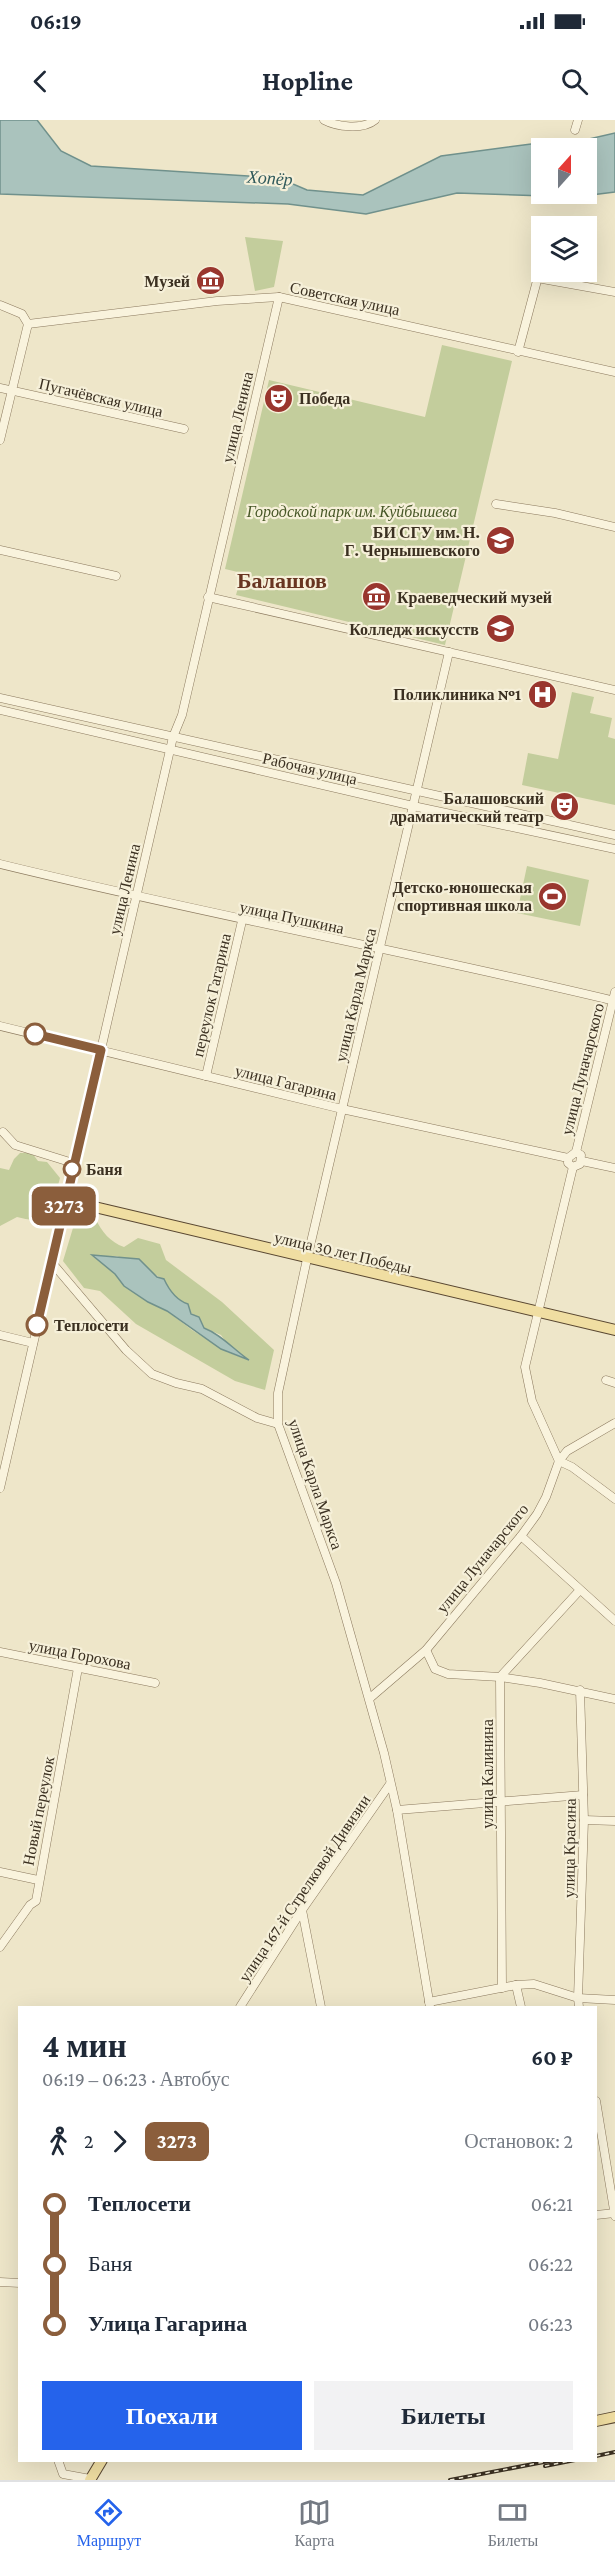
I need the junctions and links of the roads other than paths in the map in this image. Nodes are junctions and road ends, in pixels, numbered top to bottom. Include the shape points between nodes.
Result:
1 (324, 120) edge
2 (375, 120) edge
3 (578, 120) edge
4 (575, 130) dead end
5 (536, 282) edge
6 (559, 282) edge
7 (615, 292) edge
8 (279, 297) junction
9 (0, 305) edge
10 (28, 324) junction
11 (518, 352) junction
12 (615, 372) edge
13 (0, 388) edge
14 (11, 390) junction
15 (184, 429) dead end
16 (0, 440) edge
17 (496, 504) dead end
18 (615, 527) edge
19 (0, 550) edge
20 (116, 576) dead end
21 (208, 597) junction
22 (449, 652) junction
23 (615, 690) edge
24 (0, 698) edge
25 (0, 710) edge
26 (173, 737) junction
27 (170, 750) junction
28 (416, 792) junction
29 (413, 806) junction
30 (615, 835) edge
31 (615, 849) edge
32 (0, 864) edge
33 (136, 897) junction
34 (242, 921) junction
35 (379, 949) junction
36 (615, 992) edge
37 (614, 1001) edge
38 (0, 1026) edge
39 (101, 1050) junction
40 (206, 1076) junction
41 (342, 1109) junction
42 (3, 1132) dead end
43 (576, 1152) junction
44 (568, 1158) junction
45 (582, 1161) junction
46 (73, 1163) junction
47 (573, 1167) junction
48 (615, 1168) edge
49 (65, 1200) junction
50 (307, 1259) junction
51 (53, 1264) junction
52 (537, 1311) junction
53 (615, 1330) edge
54 (0, 1335) edge
55 (33, 1343) junction
56 (606, 1380) dead end
57 (615, 1383) edge
58 (615, 1423) edge
59 (279, 1424) junction
60 (558, 1461) junction
61 (0, 1488) edge
62 (615, 1499) edge
63 (521, 1536) junction
64 (579, 1591) junction
65 (615, 1621) edge
66 (426, 1650) junction
67 (0, 1652) edge
68 (78, 1668) junction
69 (500, 1677) junction
70 (155, 1683) dead end
71 (580, 1690) junction
72 (614, 1697) edge
73 (370, 1698) junction
74 (390, 1784) junction
75 (583, 1795) junction
76 (500, 1800) junction
77 (397, 1810) junction
78 (584, 1820) junction
79 (615, 1821) edge
80 (0, 1872) edge
81 (38, 1880) junction
82 (302, 1910) junction
83 (0, 1947) edge
84 (516, 1985) junction
85 (502, 1988) junction
86 (578, 1998) junction
87 (615, 2000) edge
88 (430, 2004) edge
89 (241, 2006) edge
90 (321, 2006) edge
91 (521, 2006) edge
92 (579, 2006) edge
93 (597, 2108) edge
94 (615, 2214) edge
95 (597, 2215) edge
96 (0, 2282) edge
97 (18, 2283) edge
98 (615, 2417) edge
99 (597, 2421) edge
100 (59, 2462) edge
101 (101, 2462) edge
102 (90, 2480) edge

1 - 2 street via 362,126
3 - 4 street
5 - 11 street
6 - 7 street
8 - 10 street, Советская улица
8 - 11 street, Советская улица
8 - 21 street, улица Ленина
9 - 10 street via 21,314
10 - 14 street
11 - 12 street, Советская улица
13 - 14 street, Пугачёвская улица
14 - 15 street, Пугачёвская улица
14 - 16 street
17 - 18 street
19 - 20 street
21 - 22 street
21 - 26 street, улица Ленина via 182,715
22 - 23 street
22 - 28 street, улица Карла Маркса
24 - 26 street, Рабочая улица
25 - 27 street, Рабочая улица
26 - 27 street, улица Ленина
26 - 28 street, Рабочая улица
27 - 29 street, Рабочая улица
27 - 33 street, улица Ленина
28 - 29 street, улица Карла Маркса
28 - 30 street, Рабочая улица
29 - 31 street, Рабочая улица
29 - 35 street, улица Карла Маркса
32 - 33 street, улица Пушкина
33 - 34 street, улица Пушкина
33 - 39 street, улица Ленина
34 - 35 street, улица Пушкина
34 - 40 street, переулок Гагарина
35 - 37 street, улица Пушкина
35 - 41 street, улица Карла Маркса
36 - 37 street, улица Луначарского
37 - 43 street, улица Луначарского
38 - 39 street, улица Гагарина
39 - 40 street, улица Гагарина
39 - 46 street, улица Ленина
40 - 41 street, улица Гагарина
41 - 44 street, улица Гагарина
41 - 50 street, улица Карла Маркса
42 - 46 street via 15,1145
43 - 44 street
43 - 45 street
44 - 47 street
45 - 47 street
45 - 48 street
46 - 49 street, улица Ленина
47 - 52 street
49 - 50 main road, улица 30 лет Победы
49 - 51 street, улица Ленина
50 - 52 main road, улица 30 лет Победы
50 - 59 street, улица Карла Маркса via 282,1365
51 - 55 street, улица Ленина
51 - 59 street via 126,1350 152,1374 202,1389 257,1418
52 - 53 main road, улица 30 лет Победы
52 - 60 street via 525,1367 532,1401
54 - 55 street
55 - 61 street, улица Ленина
56 - 57 street
58 - 60 street via 567,1450
59 - 73 street, улица Карла Маркса via 336,1583
60 - 62 street
60 - 63 street, улица Луначарского via 546,1497
63 - 64 street
63 - 66 street, улица Луначарского
64 - 65 street
64 - 69 street
66 - 69 street via 435,1669 448,1674
66 - 73 street, улица Луначарского
67 - 68 street, улица Горохова
68 - 70 street, улица Горохова
68 - 81 street, Новый переулок
69 - 71 street
69 - 76 street, улица Калинина
71 - 72 street
71 - 75 street, улица Красина
73 - 74 street, улица Карла Маркса
74 - 77 street, улица Карла Маркса
74 - 82 street, улица 167-й Стрелковой Дивизии
75 - 76 street
75 - 78 street, улица Красина
76 - 77 street
76 - 85 street, улица Калинина
77 - 88 street, улица Карла Маркса
78 - 79 street
78 - 86 street, улица Красина
80 - 81 street
81 - 83 street, Новый переулок via 36,1901
82 - 89 street, улица 167-й Стрелковой Дивизии
82 - 90 street
84 - 85 street
84 - 86 street via 534,1984
84 - 91 street
85 - 88 street
86 - 87 street
86 - 92 street, улица Красина
93 - 94 street
94 - 95 street
96 - 97 street
98 - 99 main road
100 - 102 street via 63,2474
101 - 102 main road

